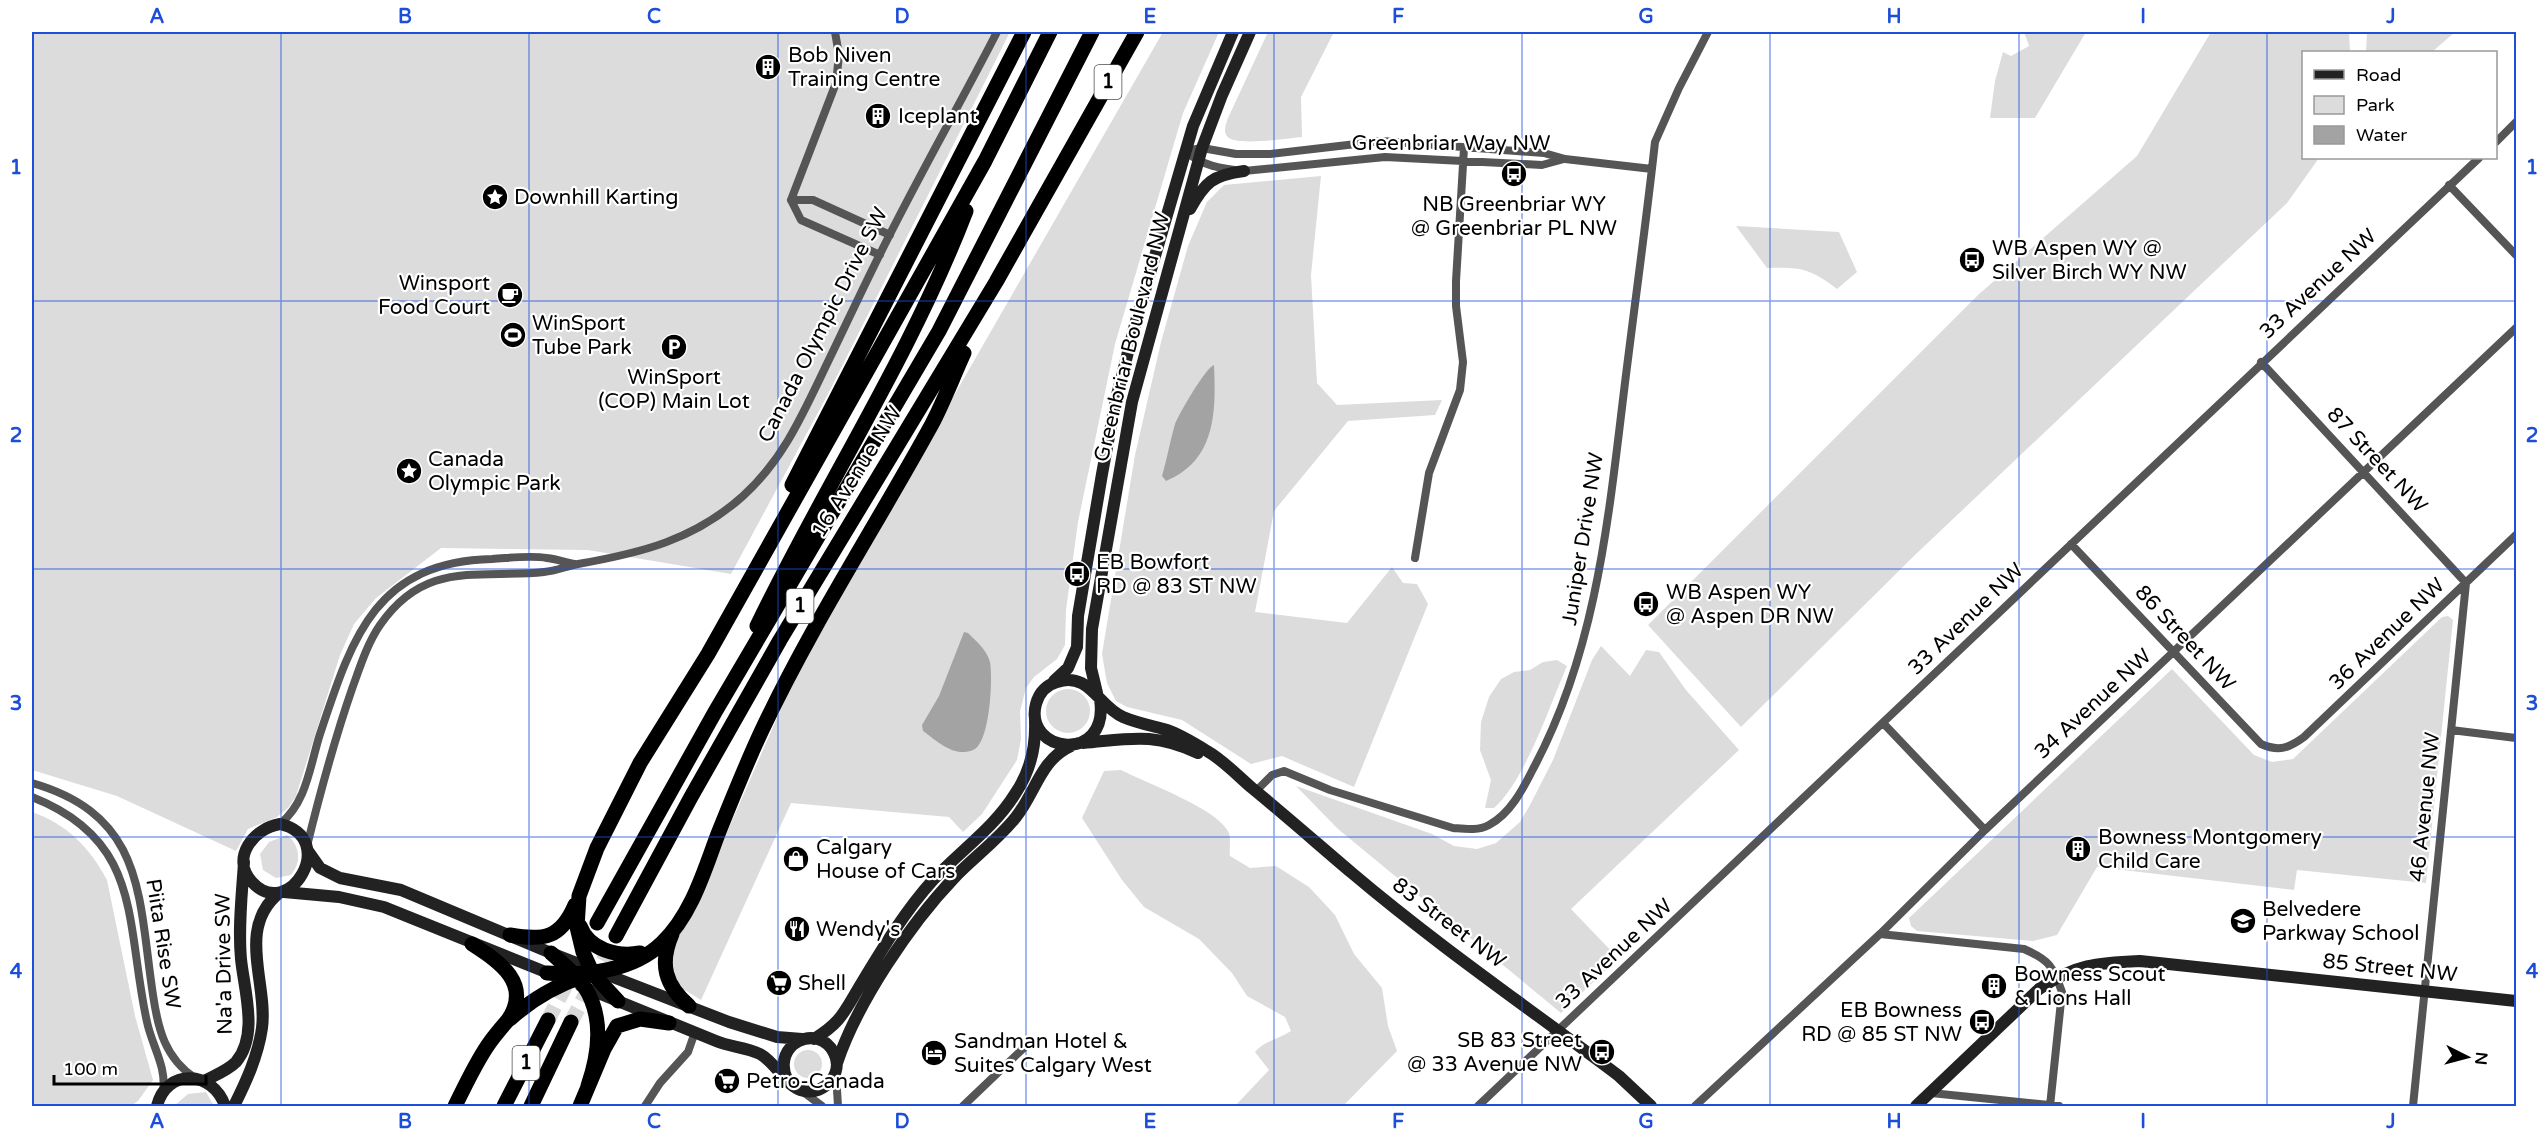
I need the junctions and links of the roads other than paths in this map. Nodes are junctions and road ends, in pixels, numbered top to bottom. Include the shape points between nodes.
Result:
1 (835, 32) edge
2 (997, 32) edge
3 (1024, 32) edge
4 (1050, 32) edge
5 (1092, 32) edge
6 (1137, 32) edge
7 (1233, 32) edge
8 (1250, 32) edge
9 (1708, 32) edge
10 (2517, 122) edge
11 (2497, 141) edge
12 (1202, 148) junction
13 (1464, 148) junction
14 (1185, 151) junction
15 (1565, 159) junction
16 (2478, 159) edge
17 (985, 161) junction
18 (1198, 162) junction
19 (1463, 162) junction
20 (1652, 169) junction
21 (1244, 171) junction
22 (2450, 185) junction
23 (791, 200) junction
24 (1180, 226) junction
25 (890, 235) junction
26 (880, 255) junction
27 (2517, 255) edge
28 (996, 282) junction
29 (2517, 328) edge
30 (2261, 362) junction
31 (2364, 473) junction
32 (2517, 535) edge
33 (2071, 544) junction
34 (1415, 558) dead end
35 (574, 564) junction
36 (2466, 583) junction
37 (2175, 652) junction
38 (708, 654) junction
39 (1051, 684) junction
40 (1099, 698) junction
41 (715, 712) junction
42 (1035, 717) junction
43 (1884, 724) junction
44 (2451, 730) junction
45 (2517, 738) edge
46 (1076, 745) junction
47 (2277, 749) joint
48 (1227, 766) junction
49 (32, 783) edge
50 (1256, 791) junction
51 (32, 797) edge
52 (280, 824) junction
53 (1985, 830) junction
54 (308, 849) junction
55 (244, 862) junction
56 (282, 892) junction
57 (579, 896) junction
58 (577, 917) junction
59 (597, 923) dead end
60 (675, 929) junction
61 (510, 934) junction
62 (1880, 934) junction
63 (616, 936) tunnel mouth
64 (472, 944) junction
65 (654, 949) junction
66 (551, 953) joint
67 (547, 973) joint
68 (588, 976) junction
69 (2056, 977) junction
70 (2425, 991) junction
71 (2517, 1000) edge
72 (618, 1001) joint
73 (689, 1006) junction
74 (548, 1020) tunnel mouth
75 (571, 1022) tunnel mouth
76 (669, 1023) junction
77 (503, 1025) junction
78 (1558, 1031) junction
79 (695, 1032) junction
80 (809, 1039) junction
81 (1031, 1041) dead end
82 (836, 1068) junction
83 (200, 1079) junction
84 (787, 1079) junction
85 (588, 1086) junction
86 (799, 1089) junction
87 (1931, 1093) junction
88 (157, 1101) edge
89 (2053, 1106) edge
90 (225, 1107) edge
91 (234, 1107) edge
92 (455, 1107) edge
93 (504, 1107) edge
94 (531, 1107) edge
95 (580, 1107) edge
96 (645, 1107) edge
97 (822, 1107) edge
98 (838, 1107) edge
99 (963, 1107) edge
100 (1478, 1107) edge
101 (1651, 1107) edge
102 (1695, 1107) edge
103 (1916, 1107) edge
104 (2413, 1107) edge

1 - 23 street via 839,55 836,83
2 - 25 street, Canada Olympic Drive SW
3 - 38 highway
4 - 17 highway
5 - 41 highway, 16 Avenue NW / 1 via 939,331
6 - 28 highway, 16 Avenue NW / 1
7 - 14 street, Greenbriar Boulevard NW
8 - 12 street, Greenbriar Boulevard NW
9 - 20 street, Juniper Drive NW via 1655,142
10 - 11 street
12 - 13 street, Greenbriar Way NW via 1252,155 1382,141
12 - 14 street, Greenbriar Way NW
12 - 18 street, Greenbriar Boulevard NW
13 - 15 street, Greenbriar Way NW via 1544,153
13 - 19 street
14 - 18 street, Greenbriar Way NW
14 - 39 street, Greenbriar Boulevard NW via 1116,399 1081,596 1077,647 1068,668
15 - 19 street, Greenbriar Way NW via 1542,165
15 - 20 street, Greenbriar Way NW
16 - 22 street, 33 Avenue NW
17 - 38 highway
17 - 41 highway via 948,259 900,358 788,562
18 - 21 street, Greenbriar Way NW
18 - 24 street, Greenbriar Boulevard NW
19 - 21 street, Greenbriar Way NW via 1377,158
19 - 34 street via 1456,281 1463,362 1460,390 1429,473
20 - 50 street, Juniper Drive NW via 1603,557 1579,661 1546,744 1524,786 1500,818 1473,829 1453,828 1330,790 1284,771 1272,775
21 - 24 street via 1224,173 1211,180
22 - 27 street
22 - 30 street, 33 Avenue NW
23 - 25 street via 813,200
23 - 26 street via 801,220
24 - 40 street, Greenbriar Boulevard NW via 1132,402 1112,508 1091,643
25 - 26 street, Canada Olympic Drive SW
26 - 35 street, Canada Olympic Drive SW via 795,430 755,484 716,517 670,542 620,557
28 - 60 highway via 933,422 789,675 754,748 697,888
28 - 63 highway, 16 Avenue NW / 1 via 780,640
29 - 31 street, 34 Avenue NW
30 - 31 street, 87 Street NW
30 - 33 street, 33 Avenue NW
31 - 36 street, 87 Street NW
31 - 37 street, 34 Avenue NW
32 - 36 street, 36 Avenue NW
33 - 37 street, 86 Street NW
33 - 43 street, 33 Avenue NW
35 - 52 street, Canada Olympic Drive SW via 546,557 447,563 413,577 384,598 355,640 320,734 303,795
35 - 54 street, Canada Olympic Drive SW via 546,572 469,573 443,579 420,589 390,614 369,645 330,751
36 - 44 street, 46 Avenue NW
36 - 47 street, 36 Avenue NW via 2304,737 2290,748
37 - 47 street, 86 Street NW via 2261,744
37 - 53 street, 34 Avenue NW
38 - 57 highway via 624,791
39 - 40 street via 1076,680
39 - 42 street via 1039,697
40 - 46 street via 1099,726 1091,737
40 - 48 street, 83 Street NW via 1111,711 1187,739
41 - 59 highway, 16 Avenue NW / 1
42 - 46 street via 1040,730 1051,741
42 - 80 street via 1032,754 1015,794 901,921 842,1018
43 - 53 street
43 - 78 street, 33 Avenue NW
44 - 45 street
44 - 70 street, 46 Avenue NW
46 - 48 street, 83 Street NW via 1144,737 1177,744
46 - 82 street via 1060,751 1048,762 1015,818 926,910 871,994 848,1035
48 - 50 street, 83 Street NW
49 - 83 street, Piita Rise SW via 63,794 94,813 126,854 141,903 164,1044 176,1062
50 - 78 street, 83 Street NW via 1381,897
51 - 88 street, Piita Rise SW via 82,824 110,856 122,883 147,1023 164,1070
52 - 54 street via 295,830
52 - 55 street via 254,837
53 - 62 street, 34 Avenue NW
54 - 56 street via 302,876
54 - 61 street via 316,864 333,875 401,890
55 - 56 street via 254,884 266,891
55 - 83 street, Na'a Drive SW via 241,958 248,1014 246,1037 236,1061 224,1071
56 - 64 street via 339,897 384,907
56 - 91 street, Na'a Drive SW via 266,905 257,927 262,1028 256,1056
57 - 58 highway
57 - 61 highway via 566,924 557,932 540,937
58 - 65 highway via 584,936 606,950 623,954
58 - 68 highway
60 - 65 highway
60 - 73 highway via 667,947 665,971 674,990
61 - 66 street
62 - 69 street via 2024,949 2043,957
62 - 102 street, 34 Avenue NW
64 - 67 street
64 - 77 highway via 498,960 511,977 515,999
65 - 68 highway via 637,960
66 - 68 highway
67 - 68 highway
68 - 72 highway
68 - 73 street
68 - 77 highway via 526,1005
68 - 85 highway via 598,1040
69 - 70 street, 85 Street NW via 2094,963 2140,961
69 - 87 street, 85 Street NW
69 - 89 street via 2062,993
70 - 71 street, 85 Street NW
70 - 104 street, 46 Avenue NW
72 - 76 street
73 - 80 street via 777,1037
74 - 93 highway, 1
75 - 94 highway, 1
76 - 79 street
76 - 85 highway via 640,1019 616,1026
77 - 92 highway via 479,1058
78 - 100 street, 33 Avenue NW
78 - 101 street, 83 Street NW via 1619,1076
79 - 84 street via 761,1055
79 - 96 street via 688,1052
80 - 82 street via 830,1047
80 - 84 street via 792,1045 785,1055
81 - 99 street
82 - 86 street via 828,1085 821,1089
82 - 98 street
83 - 88 street, Na'a Drive SW via 177,1082
83 - 90 street via 216,1090
84 - 86 street
85 - 95 highway
86 - 97 street
87 - 89 street
87 - 103 street, 85 Street NW

